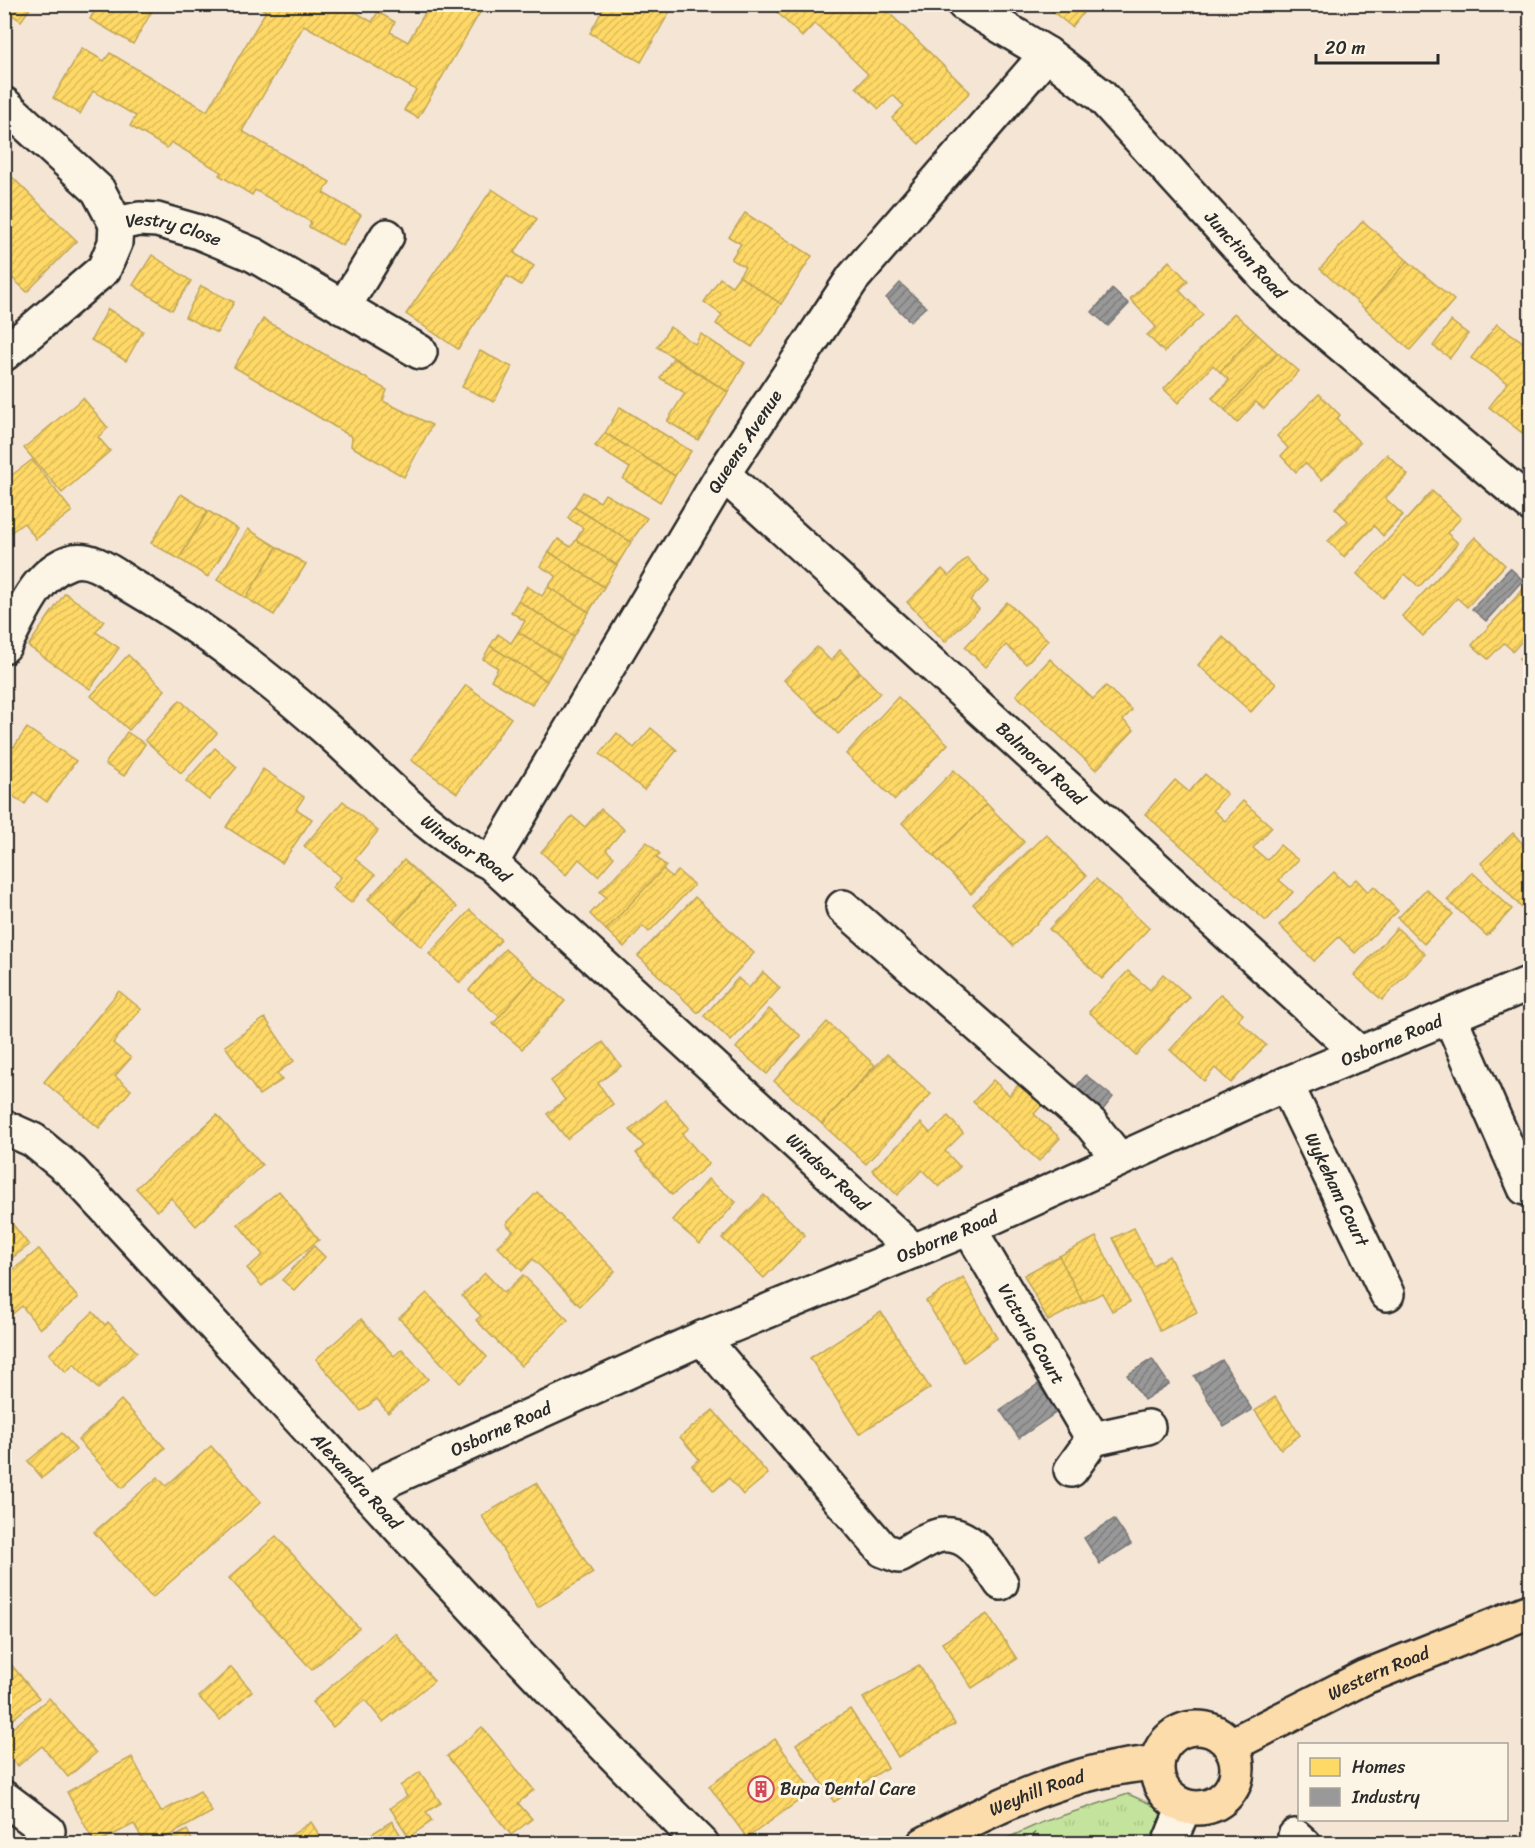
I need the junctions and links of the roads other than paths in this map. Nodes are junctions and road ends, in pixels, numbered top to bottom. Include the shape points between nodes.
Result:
1 (964, 4) edge
2 (1047, 54) junction
3 (4, 104) edge
4 (116, 224) junction
5 (387, 236) dead end
6 (343, 308) junction
7 (420, 352) dead end
8 (4, 354) edge
9 (723, 474) junction
10 (1530, 504) edge
11 (4, 646) edge
12 (491, 863) junction
13 (843, 907) dead end
14 (1530, 983) edge
15 (1450, 1017) junction
16 (1360, 1054) junction
17 (1286, 1084) junction
18 (4, 1127) edge
19 (1119, 1159) junction
20 (1526, 1188) dead end
21 (969, 1227) junction
22 (915, 1251) junction
23 (1388, 1294) dead end
24 (702, 1338) junction
25 (1148, 1426) dead end
26 (1093, 1439) junction
27 (1071, 1470) dead end
28 (369, 1495) junction
29 (1001, 1583) dead end
30 (1530, 1611) edge
31 (1231, 1745) junction
32 (1156, 1763) junction
33 (4, 1798) edge
34 (1184, 1807) junction
35 (48, 1831) dead end
36 (702, 1844) edge
37 (924, 1844) edge
38 (1168, 1844) edge

1 - 2 street, Junction Road
2 - 9 street, Queens Avenue via 853,278
2 - 10 street, Junction Road via 1100,95 1282,295
3 - 4 street, Vestry Close via 98,190
4 - 6 street, Vestry Close via 157,220 199,232 254,255
4 - 8 street via 115,243 104,269
5 - 6 street
6 - 7 street, Vestry Close
9 - 12 street, Queens Avenue
9 - 16 street, Balmoral Road
11 - 12 street, Windsor Road via 41,581 72,562 99,566 253,666 412,808 474,855
12 - 22 street, Windsor Road
13 - 19 street via 1091,1124
14 - 15 street, Osborne Road
15 - 16 street, Osborne Road
15 - 20 street
16 - 17 street, Osborne Road
17 - 19 street, Osborne Road
17 - 23 street, Wykeham Court
18 - 28 street, Alexandra Road via 33,1140 72,1172
19 - 21 street, Osborne Road
21 - 22 street, Osborne Road
21 - 26 street, Victoria Court
22 - 24 street, Osborne Road
24 - 28 street, Osborne Road via 390,1479
24 - 29 street via 883,1550 899,1556 942,1535 959,1537 975,1547
25 - 26 street
26 - 27 street
28 - 36 street, Alexandra Road
30 - 31 main road, Western Road via 1365,1677
31 - 32 main road via 1209,1729 1181,1731 1160,1750
31 - 34 main road via 1237,1772 1226,1797 1204,1808
32 - 34 main road via 1163,1791
32 - 37 main road, Weyhill Road via 1099,1772 1051,1787 991,1810
33 - 35 street
34 - 38 street

